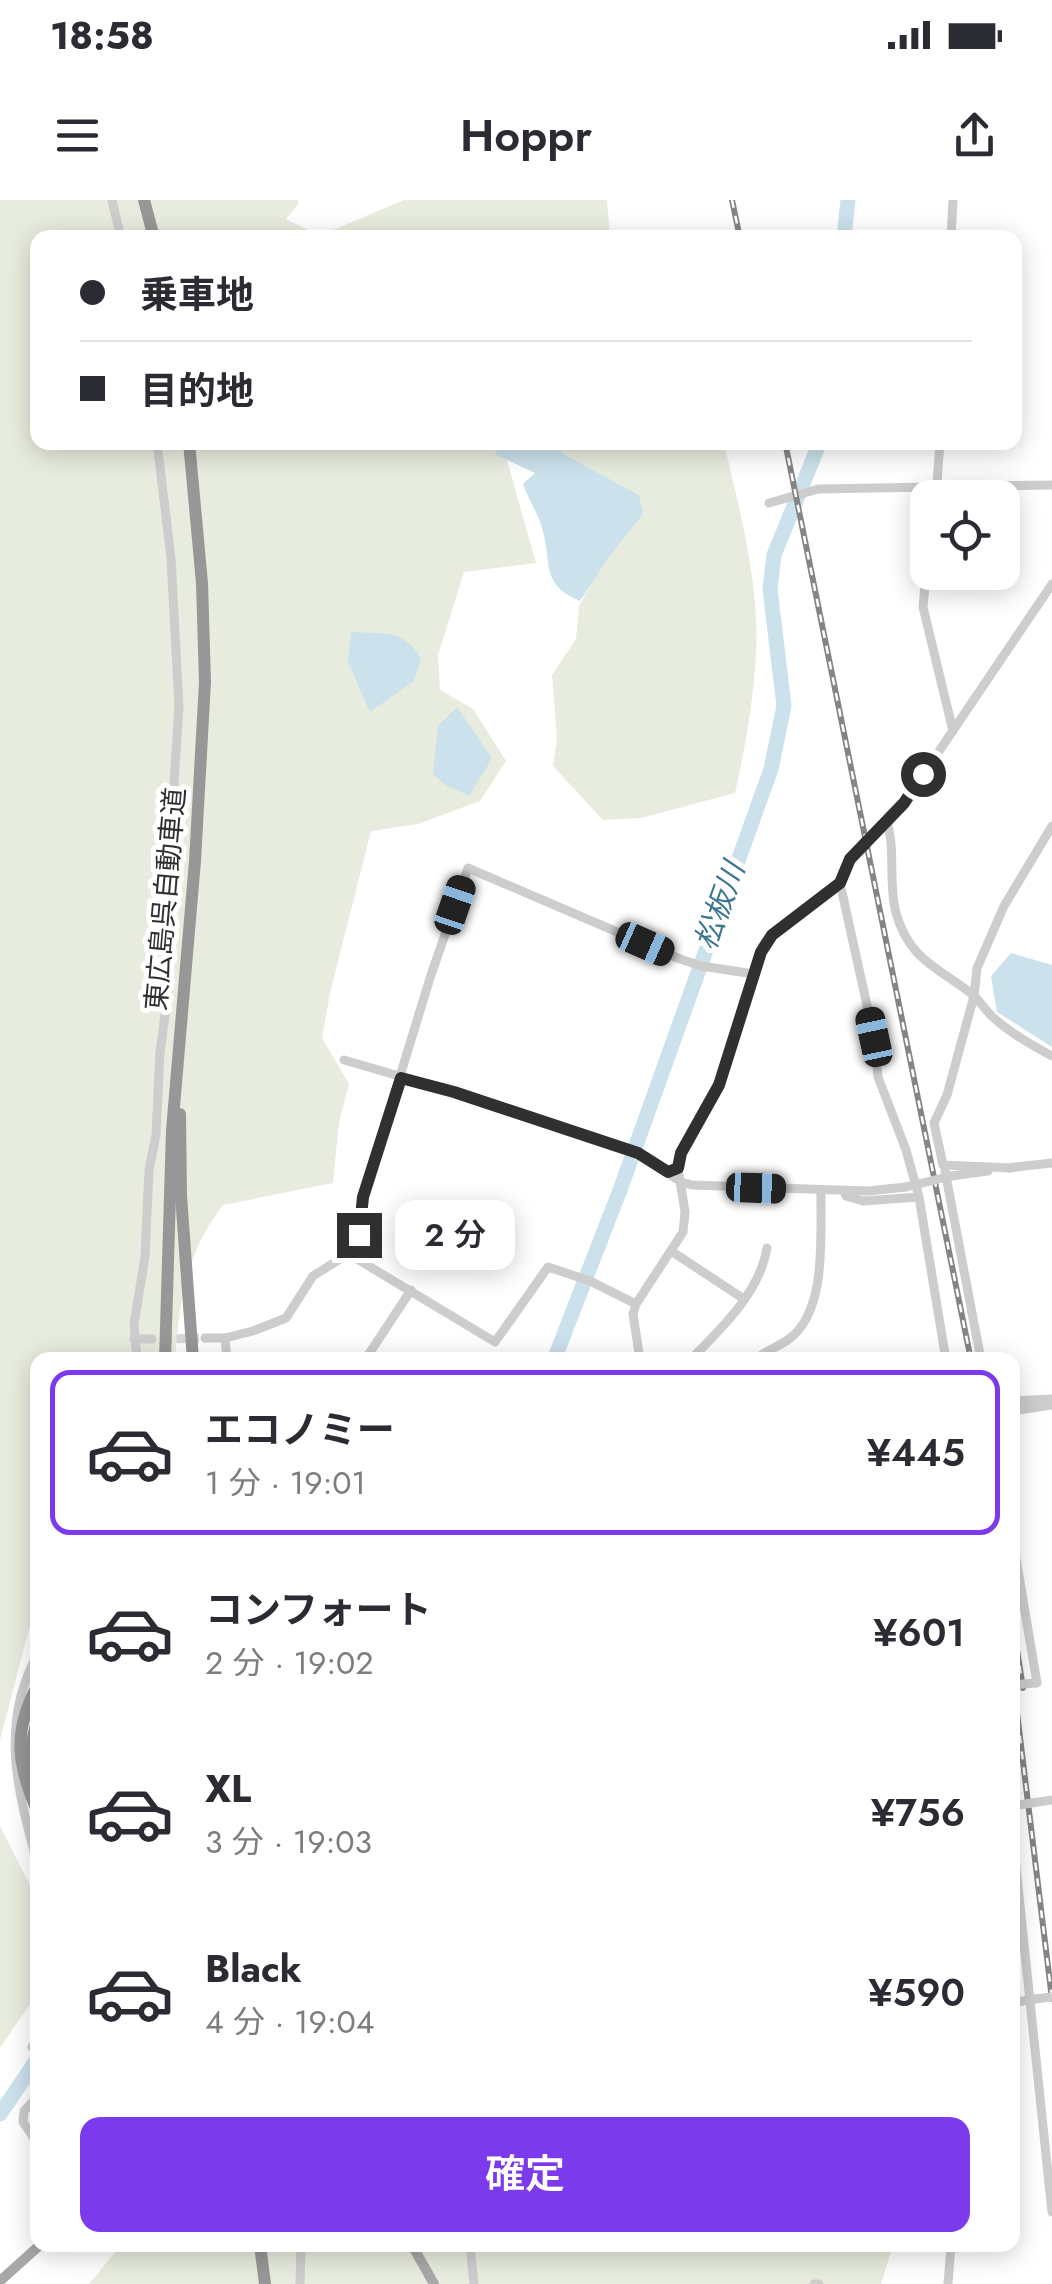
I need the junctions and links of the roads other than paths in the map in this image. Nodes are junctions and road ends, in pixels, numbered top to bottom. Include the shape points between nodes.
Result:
1 (112, 200) edge
2 (144, 200) edge
3 (953, 200) edge
4 (119, 230) edge
5 (152, 230) edge
6 (951, 230) edge
7 (159, 450) edge
8 (190, 450) edge
9 (940, 450) edge
10 (938, 480) edge
11 (1020, 485) edge
12 (1052, 485) edge
13 (910, 486) edge
14 (769, 502) dead end
15 (1052, 584) edge
16 (925, 590) edge
17 (953, 731) junction
18 (887, 822) junction
19 (1052, 826) edge
20 (840, 883) junction
21 (754, 974) junction
22 (974, 996) junction
23 (180, 1016) junction
24 (1052, 1056) edge
25 (344, 1060) dead end
26 (401, 1078) junction
27 (1052, 1163) edge
28 (944, 1165) junction
29 (1012, 1168) junction
30 (673, 1170) junction
31 (681, 1182) junction
32 (822, 1190) junction
33 (844, 1190) junction
34 (918, 1197) junction
35 (767, 1248) dead end
36 (671, 1251) junction
37 (357, 1259) junction
38 (411, 1290) junction
39 (744, 1299) junction
40 (636, 1304) junction
41 (205, 1338) tunnel mouth
42 (225, 1338) junction
43 (134, 1339) junction
44 (152, 1339) tunnel mouth
45 (136, 1352) edge
46 (162, 1352) edge
47 (192, 1352) edge
48 (226, 1352) edge
49 (370, 1352) edge
50 (639, 1352) edge
51 (697, 1352) edge
52 (764, 1352) edge
53 (945, 1352) edge
54 (979, 1352) edge
55 (1020, 1401) edge
56 (1052, 1402) edge
57 (1020, 1409) edge
58 (1020, 1584) edge
59 (30, 1665) edge
60 (1052, 1681) edge
61 (1036, 1683) junction
62 (1020, 1684) edge
63 (30, 1700) edge
64 (30, 1718) edge
65 (19, 1741) junction
66 (30, 1789) edge
67 (1052, 1800) edge
68 (1020, 1805) edge
69 (30, 1836) edge
70 (1020, 1897) edge
71 (1052, 1997) edge
72 (1032, 2000) junction
73 (1020, 2002) edge
74 (30, 2105) edge
75 (30, 2132) edge
76 (1052, 2212) edge
77 (32, 2252) edge
78 (261, 2252) edge
79 (301, 2252) edge
80 (416, 2252) edge
81 (471, 2252) edge
82 (950, 2252) edge
83 (0, 2281) edge
84 (265, 2284) edge
85 (300, 2284) edge
86 (434, 2284) edge
87 (474, 2284) edge
88 (948, 2284) edge

1 - 4 street
2 - 5 highway
3 - 6 street
7 - 43 street via 178,706 169,985
8 - 23 highway, 東広島呉自動車道 via 205,682
9 - 10 street
11 - 12 street
13 - 14 street via 818,489
15 - 17 street
16 - 17 street via 923,608
17 - 18 street
18 - 20 street via 850,859
18 - 22 street via 900,925 935,972
19 - 22 street via 1004,906 978,968
20 - 21 street via 772,935
20 - 34 street via 878,1077
21 - 26 street via 680,959 468,868
21 - 30 street via 719,1085
22 - 24 street via 993,1018
22 - 28 street via 934,1123
23 - 46 highway, 東広島呉自動車道
23 - 47 highway via 181,1196
25 - 26 street
26 - 30 street
26 - 37 street via 363,1197
27 - 29 street
28 - 29 street
28 - 54 street
29 - 33 street, bridge via 906,1187
30 - 31 street
31 - 32 street
31 - 36 street via 683,1232
32 - 33 street
32 - 52 street via 817,1295 789,1339
33 - 34 street via 863,1201
34 - 53 street
35 - 39 street
36 - 39 street
36 - 40 street
37 - 38 street
37 - 42 street via 344,1256 312,1276 275,1325
38 - 40 street via 495,1342 548,1267
38 - 49 street
39 - 51 street
40 - 50 street
41 - 42 street
42 - 48 street
43 - 44 street
43 - 45 street
55 - 56 street
56 - 57 street
58 - 61 street
59 - 69 street via 11,1700 6,1740
60 - 61 street
61 - 62 street, bridge
63 - 65 highway
64 - 65 highway
65 - 66 highway
67 - 68 street, bridge
70 - 72 street
71 - 72 street, bridge
72 - 73 street
72 - 76 street
74 - 75 street via 23,2122
77 - 83 main road
78 - 84 highway
79 - 85 street
80 - 86 main road
81 - 87 street
82 - 88 street

